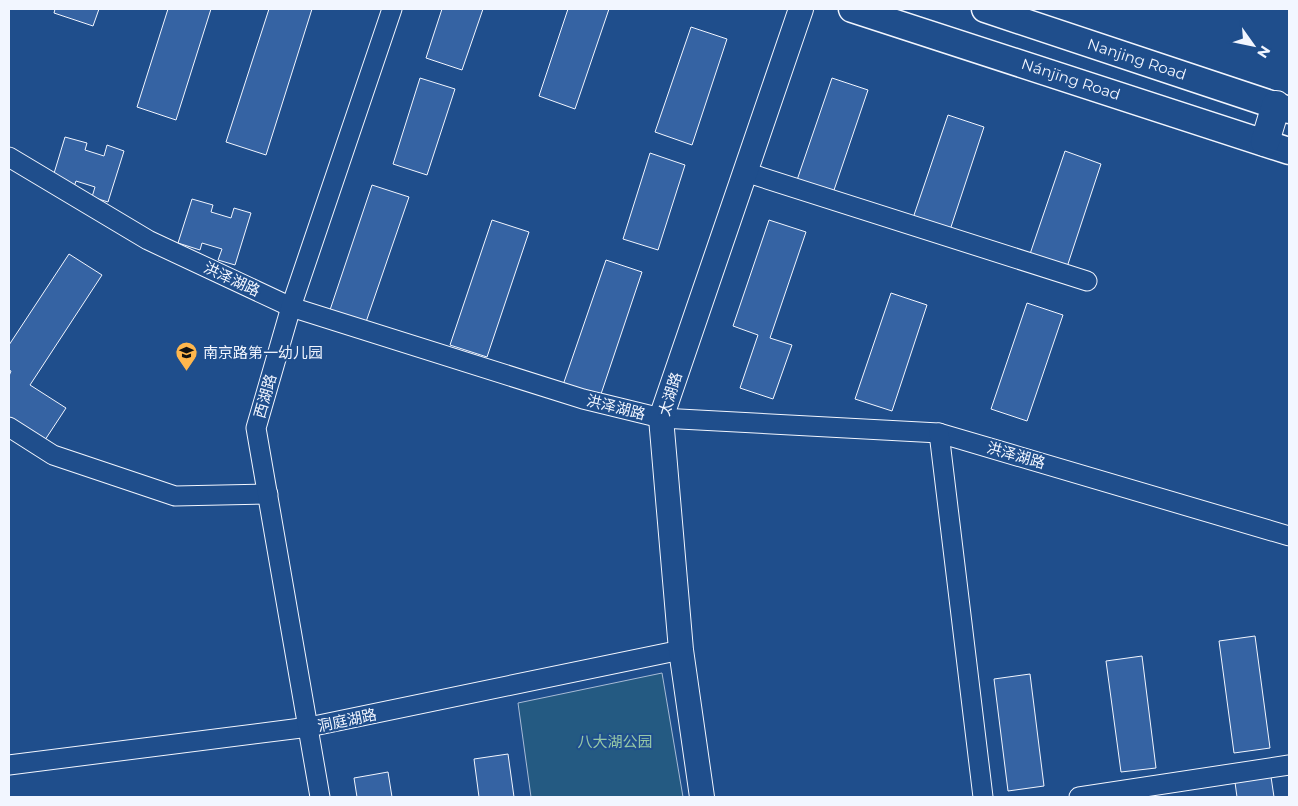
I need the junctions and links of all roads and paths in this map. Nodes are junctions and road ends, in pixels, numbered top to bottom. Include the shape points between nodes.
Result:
1 (392, 9) edge
2 (801, 9) edge
3 (852, 9) edge
4 (985, 9) edge
5 (1283, 107) edge
6 (1277, 146) edge
7 (9, 157) edge
8 (746, 172) junction
9 (1086, 281) dead end
10 (291, 307) junction
11 (661, 418) junction
12 (9, 427) edge
13 (939, 433) junction
14 (268, 494) junction
15 (1289, 536) edge
16 (681, 650) junction
17 (309, 727) junction
18 (9, 765) edge
19 (1289, 765) edge
20 (320, 797) edge
21 (702, 797) edge
22 (983, 797) edge
23 (1079, 797) edge

1 - 10 street, 西湖路
2 - 8 street, 太湖路
3 - 6 main road, Nánjīng Road
4 - 5 main road, Nanjing Road
5 - 6 main road
7 - 10 street, 洪泽湖路 via 148,240
8 - 9 street
8 - 11 street, 太湖路
10 - 11 street, 洪泽湖路 via 583,398
10 - 14 street, 西湖路 via 256,428
11 - 13 street, 洪泽湖路
11 - 16 street, 太湖路
12 - 14 street via 53,455 175,496
13 - 15 street, 洪泽湖路
13 - 22 street
14 - 17 street, 西湖路
16 - 17 street, 洞庭湖路
16 - 21 street, 太湖路
17 - 18 street, 洞庭湖路
17 - 20 street, 西湖路
19 - 23 street

